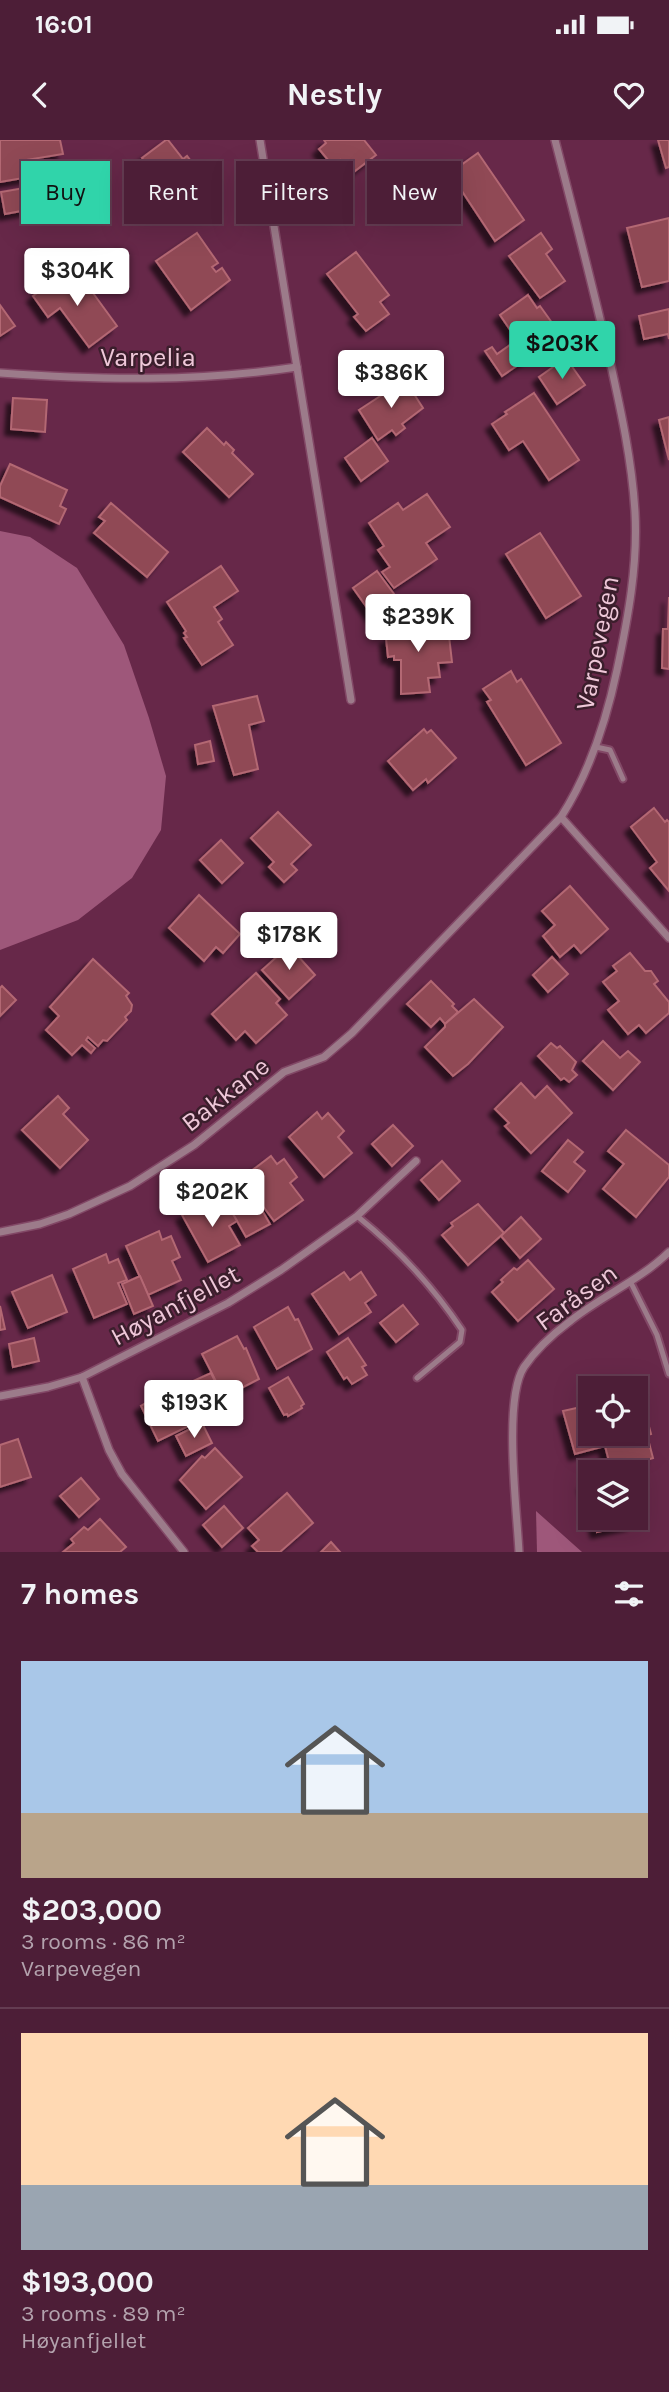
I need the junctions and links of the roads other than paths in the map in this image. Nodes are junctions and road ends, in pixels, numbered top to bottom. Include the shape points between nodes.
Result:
1 (260, 140) edge
2 (555, 140) edge
3 (297, 367) junction
4 (0, 373) edge
5 (351, 700) dead end
6 (596, 747) junction
7 (623, 779) dead end
8 (561, 817) junction
9 (669, 938) edge
10 (324, 1057) joint
11 (416, 1161) dead end
12 (357, 1216) junction
13 (0, 1232) edge
14 (669, 1252) edge
15 (631, 1283) junction
16 (669, 1374) edge
17 (82, 1377) junction
18 (417, 1378) dead end
19 (0, 1396) edge
20 (184, 1552) edge
21 (519, 1552) edge

1 - 3 street
2 - 6 street, Varpevegen via 598,307 626,438 635,514 633,584
3 - 4 street, Varpelia via 195,378
3 - 5 street
6 - 7 lane via 610,750
6 - 8 street, Varpevegen
8 - 9 street
8 - 10 street, Varpevegen
10 - 13 street, Bakkane via 284,1072 194,1145 130,1186 69,1214
11 - 12 street, Høyanfjellet
12 - 17 street, Høyanfjellet via 228,1303
12 - 18 lane via 385,1238 462,1330 460,1342
14 - 15 street, Faråsen
15 - 16 lane via 657,1335
15 - 21 street, Faråsen via 570,1321 523,1368 512,1415
17 - 19 street, Høyanfjellet
17 - 20 street via 122,1474

